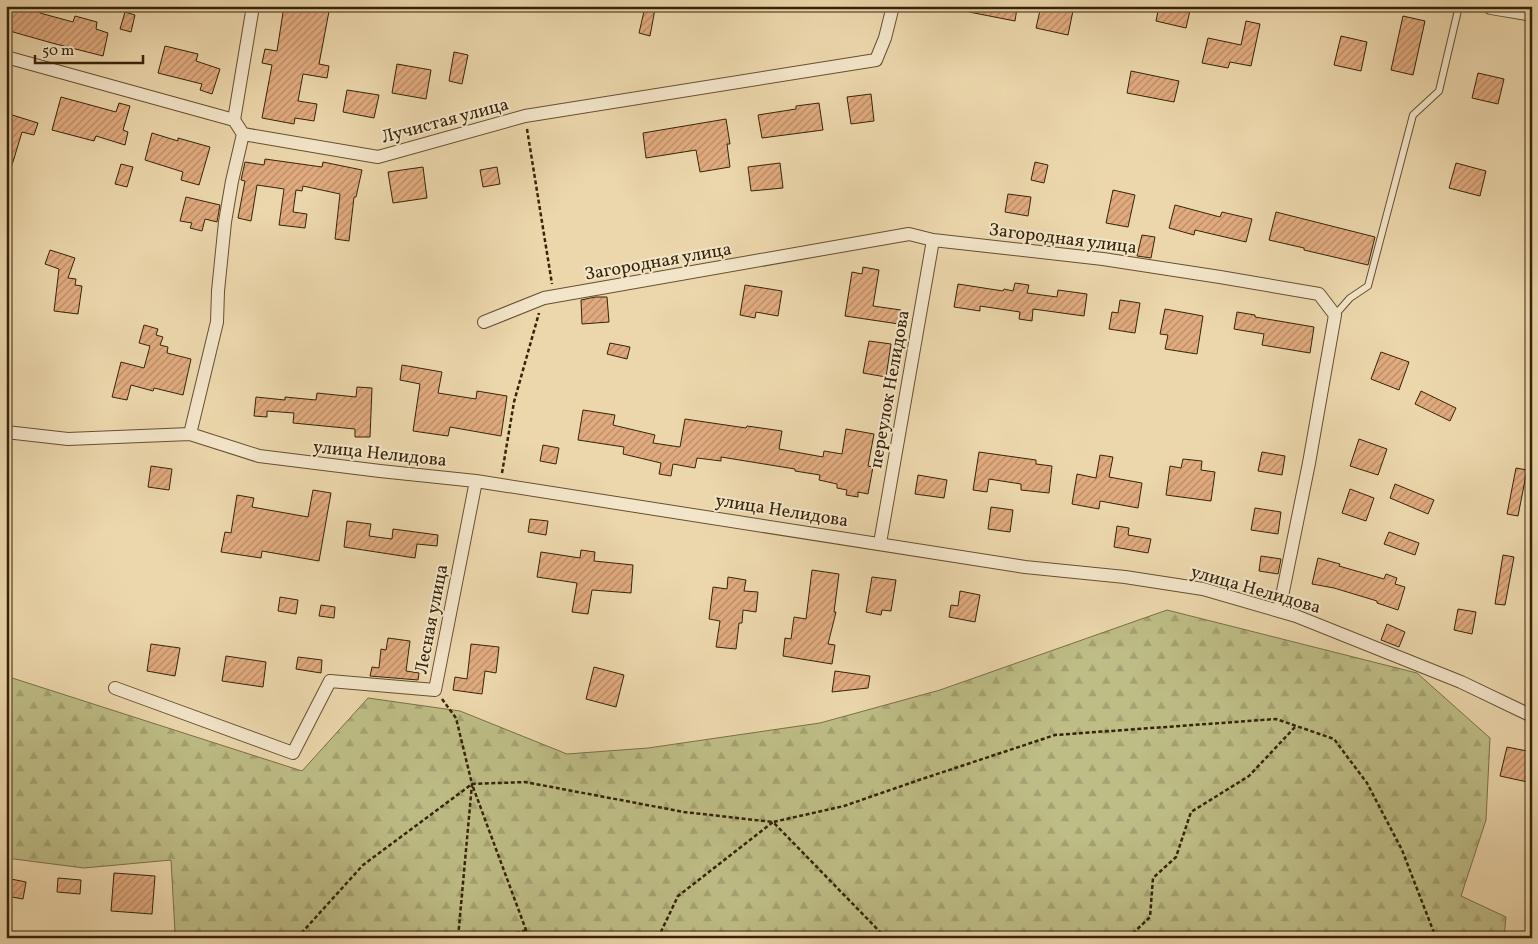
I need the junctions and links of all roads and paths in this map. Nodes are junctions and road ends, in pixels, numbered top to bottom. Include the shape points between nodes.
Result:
1 (253, 6) edge
2 (892, 6) edge
3 (1459, 6) edge
4 (1491, 6) edge
5 (1532, 13) edge
6 (6, 57) edge
7 (234, 120) junction
8 (243, 134) junction
9 (932, 240) junction
10 (1335, 315) junction
11 (484, 322) dead end
12 (6, 432) edge
13 (190, 434) junction
14 (476, 481) junction
15 (880, 543) junction
16 (1279, 611) junction
17 (115, 688) dead end
18 (435, 690) junction
19 (1532, 716) edge
20 (1296, 726) junction
21 (472, 784) junction
22 (773, 822) junction
23 (527, 930) junction
24 (296, 938) edge
25 (458, 938) edge
26 (497, 938) edge
27 (530, 938) edge
28 (658, 938) edge
29 (886, 938) edge
30 (1128, 938) edge
31 (1436, 938) edge

1 - 7 street
2 - 8 street, Лучистая улица via 876,60 525,116 378,157
3 - 10 lane via 1439,91 1413,115 1368,286 1350,298
4 - 5 street
6 - 7 street
7 - 8 street
8 - 13 street via 226,222 218,322
9 - 10 street, Загородная улица via 1104,259 1319,294
9 - 11 street, Загородная улица via 909,234 544,298
9 - 15 street, переулок Нелидова
10 - 16 street
12 - 13 street, улица Нелидова via 68,439
13 - 14 street, улица Нелидова via 259,456
14 - 15 street, улица Нелидова
14 - 18 street, Лесная улица
15 - 16 street, улица Нелидова via 1025,567 1204,589
16 - 19 street, улица Нелидова via 1461,682
17 - 18 street, Лесная улица via 293,753 330,681
18 - 21 path via 456,718
20 - 22 path via 1276,719 1055,735 844,806
20 - 30 path via 1249,776 1191,812 1176,857 1154,878 1150,917
20 - 31 path via 1334,739 1367,783 1402,850
21 - 22 path via 525,782 684,812
21 - 23 path
21 - 24 path via 363,865
21 - 25 path
22 - 28 path via 678,896
22 - 29 path
23 - 26 path
23 - 27 path

